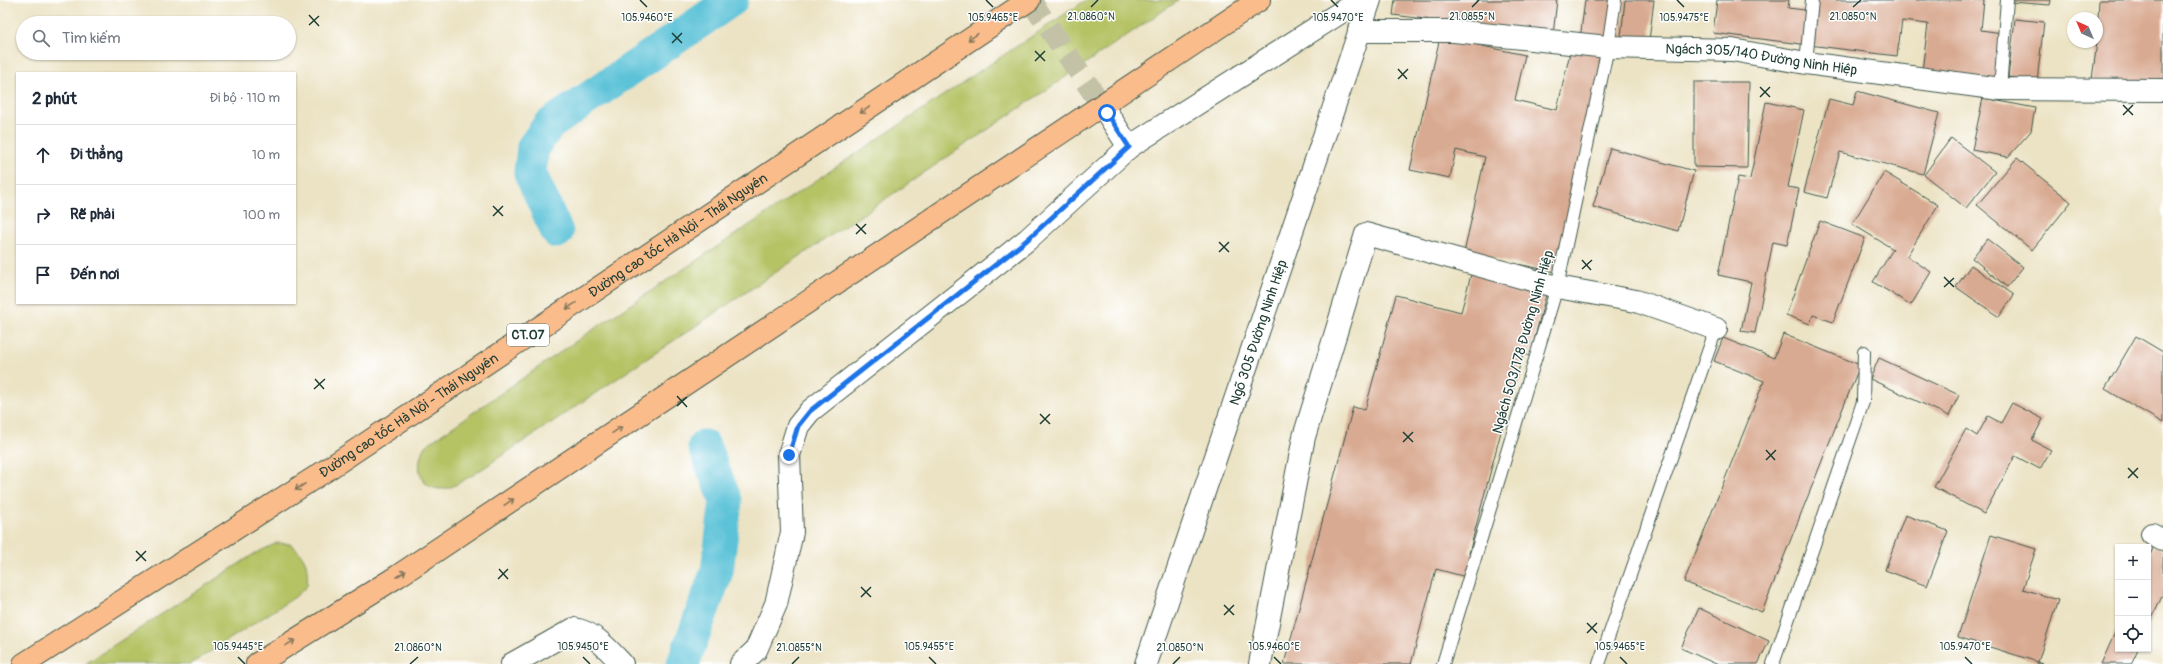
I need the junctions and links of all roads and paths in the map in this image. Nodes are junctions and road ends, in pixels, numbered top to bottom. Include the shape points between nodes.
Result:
1 (1029, 0) edge
2 (1259, 0) edge
3 (1360, 0) edge
4 (1370, 0) edge
5 (1615, 0) edge
6 (1812, 0) edge
7 (2007, 0) edge
8 (1359, 30) junction
9 (1608, 48) junction
10 (1806, 63) junction
11 (2000, 89) junction
12 (2163, 90) edge
13 (1107, 113) tunnel mouth
14 (1129, 147) junction
15 (1557, 287) junction
16 (1716, 329) joint
17 (1864, 352) dead end
18 (24, 664) edge
19 (257, 664) edge
20 (512, 664) edge
21 (622, 664) edge
22 (741, 664) edge
23 (1146, 664) edge
24 (1260, 664) edge
25 (1443, 664) edge
26 (1599, 664) edge
27 (1774, 664) edge

1 -> 18 highway, Đường cao tốc Hà Nội - Thái Nguyên / CT.07 via 325,471
19 -> 2 highway via 411,567
3 - 14 street
4 - 8 street, Ngõ 305 Đường Ninh Hiệp
5 - 9 lane, Ngách 503/178 Đường Ninh Hiệp
6 - 10 lane
7 - 11 lane
8 - 9 street, Ngách 305/140 Đường Ninh Hiệp via 1454,31
8 - 23 street, Ngõ 305 Đường Ninh Hiệp
9 - 10 street, Ngách 305/140 Đường Ninh Hiệp via 1732,50
9 - 15 lane, Ngách 503/178 Đường Ninh Hiệp
10 - 11 street, Ngách 305/140 Đường Ninh Hiệp
11 - 12 street, Ngách 305/140 Đường Ninh Hiệp
13 - 14 street
14 - 22 street via 1027,240 810,411 798,426 789,455 792,532 776,604 756,650
15 - 16 street via 1636,301
15 - 24 street via 1366,234 1304,437
15 - 25 lane, Ngách 503/178 Đường Ninh Hiệp
16 - 26 lane
17 - 27 lane via 1863,402
20 - 21 street via 574,629 584,630 604,645

